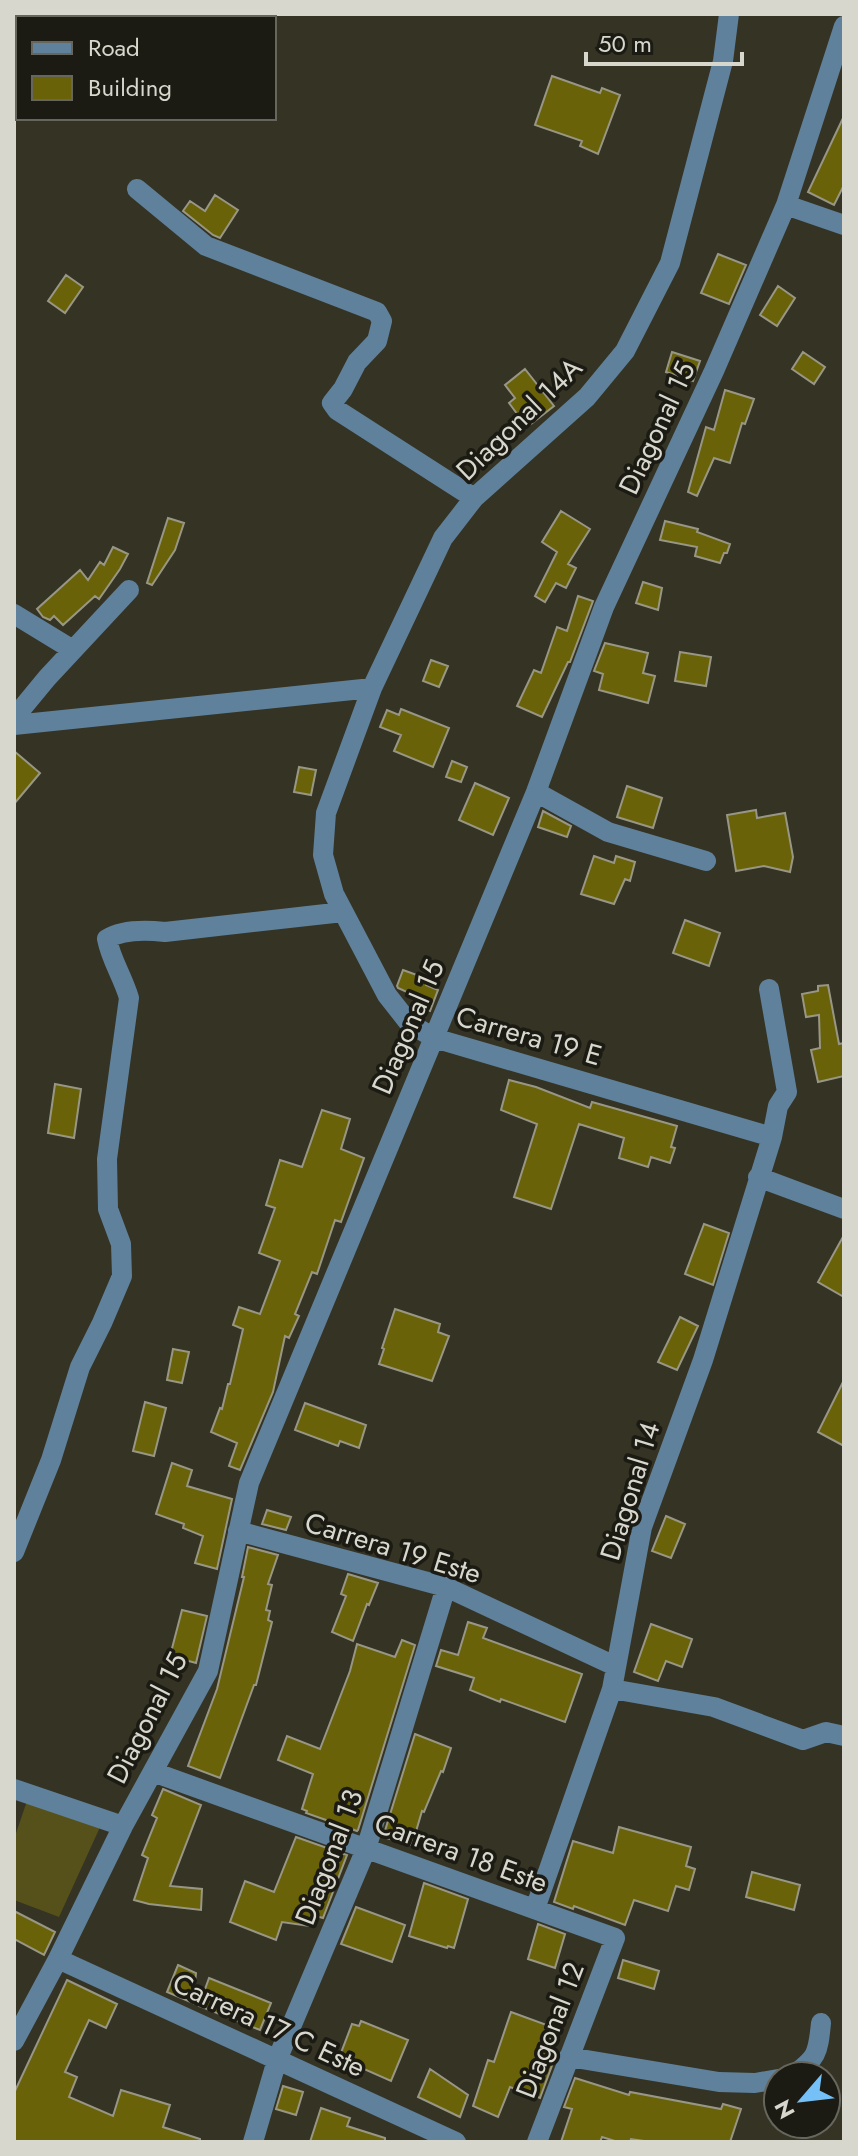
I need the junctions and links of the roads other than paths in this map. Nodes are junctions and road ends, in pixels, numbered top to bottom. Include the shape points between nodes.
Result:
1 (729, 14) edge
2 (844, 26) edge
3 (137, 189) dead end
4 (786, 205) junction
5 (844, 225) edge
6 (474, 498) junction
7 (129, 590) dead end
8 (14, 614) edge
9 (73, 650) junction
10 (372, 688) junction
11 (14, 718) edge
12 (14, 725) edge
13 (536, 792) junction
14 (323, 855) joint
15 (706, 861) dead end
16 (343, 912) junction
17 (769, 989) dead end
18 (434, 1038) junction
19 (772, 1137) junction
20 (758, 1177) junction
21 (844, 1209) edge
22 (238, 1531) junction
23 (14, 1552) edge
24 (446, 1587) junction
25 (615, 1666) junction
26 (612, 1689) junction
27 (844, 1736) edge
28 (153, 1772) junction
29 (14, 1789) edge
30 (123, 1826) junction
31 (366, 1849) junction
32 (535, 1909) junction
33 (615, 1938) joint
34 (58, 1959) junction
35 (821, 2023) dead end
36 (14, 2041) edge
37 (569, 2057) junction
38 (277, 2060) junction
39 (812, 2060) edge
40 (762, 2082) edge
41 (253, 2142) edge
42 (456, 2142) edge
43 (537, 2142) edge

1 - 6 street, Diagonal 14A via 723,61 670,263 625,351 587,397
2 - 4 street, Diagonal 15
3 - 6 street via 206,246 377,312 382,321 377,341 332,403
4 - 5 street
4 - 13 street, Diagonal 15 via 604,607
6 - 10 street, Diagonal 14A via 443,538
7 - 9 street
8 - 9 street
9 - 11 street
10 - 12 street
10 - 14 street, Diagonal 14A via 326,813
13 - 15 street via 608,832
13 - 18 street, Diagonal 15
14 - 16 street, Carrera 19 E
16 - 18 street, Carrera 19 E via 387,995 409,1023
16 - 23 street via 146,930 107,939 129,998 107,1159 108,1209 121,1244 122,1276 80,1367
17 - 19 street, Diagonal 14 via 787,1092 778,1106
18 - 19 street, Carrera 19 E
18 - 22 street, Diagonal 15 via 249,1483
19 - 20 street, Diagonal 14
20 - 21 street
20 - 25 street, Diagonal 14 via 703,1360 642,1527
22 - 24 street, Carrera 19 Este
22 - 28 street, Diagonal 15 via 208,1671
24 - 25 street, Carrera 19 Este
24 - 31 street, Diagonal 13
25 - 26 street, Diagonal 14
26 - 27 street via 714,1707 803,1740 826,1732
26 - 32 street, Diagonal 14
28 - 30 street, Diagonal 15
28 - 31 street, Carrera 18 Este
29 - 30 street
30 - 34 street, Diagonal 15
31 - 32 street, Carrera 18 Este
31 - 38 street, Diagonal 13
32 - 33 street, Carrera 18 Este
33 - 37 street, Diagonal 12
34 - 36 street, Diagonal 15
34 - 38 street, Carrera 17 C Este
35 - 39 street
37 - 40 street via 719,2082
37 - 43 street, Diagonal 12
38 - 41 street, Diagonal 13
38 - 42 street, Carrera 17 C Este

